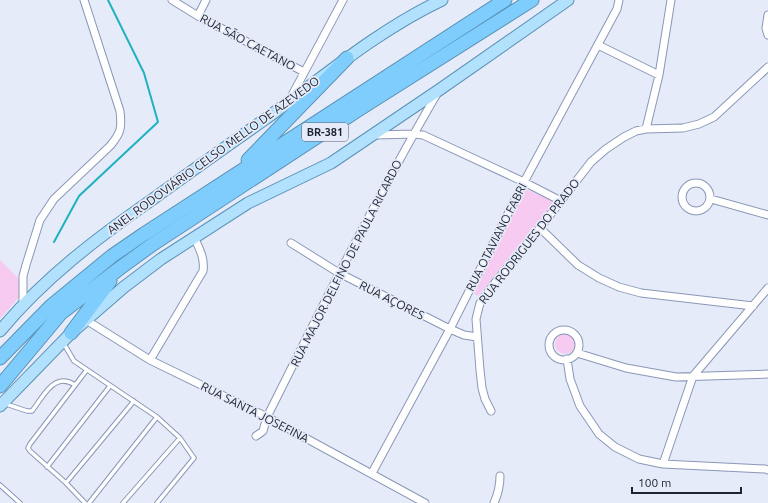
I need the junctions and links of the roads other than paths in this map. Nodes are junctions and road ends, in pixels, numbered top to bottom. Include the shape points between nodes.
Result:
1 (84, 0) edge
2 (172, 0) edge
3 (206, 0) edge
4 (343, 0) edge
5 (442, 0) edge
6 (505, 0) edge
7 (532, 0) edge
8 (568, 0) edge
9 (619, 0) edge
10 (671, 0) edge
11 (768, 15) edge
12 (198, 16) junction
13 (768, 35) edge
14 (598, 45) junction
15 (347, 58) junction
16 (768, 67) edge
17 (304, 72) junction
18 (659, 76) junction
19 (439, 90) junction
20 (288, 102) junction
21 (646, 128) junction
22 (375, 134) junction
23 (414, 134) junction
24 (231, 178) junction
25 (524, 182) junction
26 (711, 199) junction
27 (561, 201) junction
28 (768, 215) edge
29 (540, 228) junction
30 (194, 237) junction
31 (290, 243) dead end
32 (120, 268) junction
33 (339, 273) junction
34 (768, 288) edge
35 (23, 304) junction
36 (753, 306) junction
37 (86, 320) junction
38 (450, 329) junction
39 (0, 331) edge
40 (67, 337) junction
41 (477, 338) junction
42 (577, 353) junction
43 (0, 358) edge
44 (150, 360) junction
45 (567, 360) junction
46 (86, 371) junction
47 (768, 374) edge
48 (693, 376) junction
49 (75, 385) junction
50 (0, 386) edge
51 (110, 386) junction
52 (134, 401) junction
53 (1, 404) edge
54 (491, 411) dead end
55 (157, 417) junction
56 (267, 417) junction
57 (256, 436) dead end
58 (180, 438) junction
59 (663, 464) junction
60 (46, 467) junction
61 (768, 470) edge
62 (372, 474) junction
63 (500, 476) dead end
64 (66, 483) junction
65 (0, 485) edge
66 (20, 503) edge
67 (85, 503) edge
68 (89, 503) edge
69 (124, 503) edge
70 (157, 503) edge
71 (425, 503) edge
72 (494, 503) edge

1 - 35 street via 120,111 121,130 110,146 54,199 40,220 23,276
2 - 12 street, RUA SÃO CAETANO
3 - 12 street
4 - 17 street
5 - 15 main road, ANEL RODOVIÁRIO CELSO MELLO DE AZEVEDO via 421,10
6 - 24 highway, ANEL RODOVIÁRIO CELSO MELLO DE AZEVEDO / BR-381
7 - 32 highway, BR-381 via 354,112
8 - 19 main road
9 - 14 street, RUA OTAVIANO FABRI
10 - 18 street
11 - 13 street
12 - 17 street, RUA SÃO CAETANO
14 - 18 street
14 - 25 street, RUA OTAVIANO FABRI
15 - 20 main road, ANEL RODOVIÁRIO CELSO MELLO DE AZEVEDO
15 - 24 highway
16 - 21 street, RUA RODRIGUES DO PRADO via 714,117 683,128
17 - 20 street
18 - 21 street
19 - 22 main road
19 - 23 street, RUA MAJOR DELFINO DE PAULA RICARDO
20 - 35 main road, ANEL RODOVIÁRIO CELSO MELLO DE AZEVEDO via 101,236
21 - 27 street, RUA RODRIGUES DO PRADO via 624,137 606,149 591,162
22 - 23 street
22 - 30 main road via 331,163 248,203
23 - 25 street via 423,135
23 - 33 street, RUA MAJOR DELFINO DE PAULA RICARDO
24 - 43 highway, ANEL RODOVIÁRIO CELSO MELLO DE AZEVEDO / BR-381 via 112,256 51,306
25 - 27 street
25 - 38 street, RUA OTAVIANO FABRI
26 - 26 street via 709,190 698,183 688,186 682,194 686,208 696,212 706,208
26 - 28 street
27 - 29 street, RUA RODRIGUES DO PRADO
29 - 36 street via 578,265 619,287 641,293
29 - 41 street, RUA RODRIGUES DO PRADO via 480,303 476,319
30 - 37 main road via 161,258
30 - 44 street via 203,257 203,271
31 - 33 street, RUA AÇORES
32 - 40 highway
32 - 50 highway, BR-381 via 61,313
33 - 38 street, RUA AÇORES
33 - 56 street, RUA MAJOR DELFINO DE PAULA RICARDO
34 - 36 street
35 - 39 main road, ANEL RODOVIÁRIO CELSO MELLO DE AZEVEDO
36 - 48 street
37 - 40 main road
37 - 44 street, RUA SANTA JOSEFINA
38 - 41 street, RUA AÇORES
38 - 62 street, RUA OTAVIANO FABRI
40 - 46 lane via 74,361
40 - 53 main road
41 - 54 street, RUA RODRIGUES DO PRADO via 482,388
42 - 45 street
42 - 45 street via 577,336 567,329 555,332 549,342 551,353 561,360
42 - 48 street via 626,368 676,377
44 - 56 street, RUA SANTA JOSEFINA
45 - 59 street via 570,380 580,406 600,434 615,447 639,459
46 - 49 lane
46 - 51 lane
47 - 48 street
48 - 59 street
49 - 53 lane via 65,381 53,385 32,411 27,412
49 - 60 lane via 28,448
51 - 52 lane
51 - 60 lane
52 - 55 lane
52 - 64 lane
55 - 58 lane
55 - 68 lane
56 - 57 street, RUA MAJOR DELFINO DE PAULA RICARDO via 263,431
56 - 62 street, RUA SANTA JOSEFINA
58 - 69 lane
58 - 70 lane via 194,458
59 - 61 street
60 - 64 lane
62 - 71 street, RUA SANTA JOSEFINA
63 - 72 street
64 - 67 lane
65 - 66 lane

